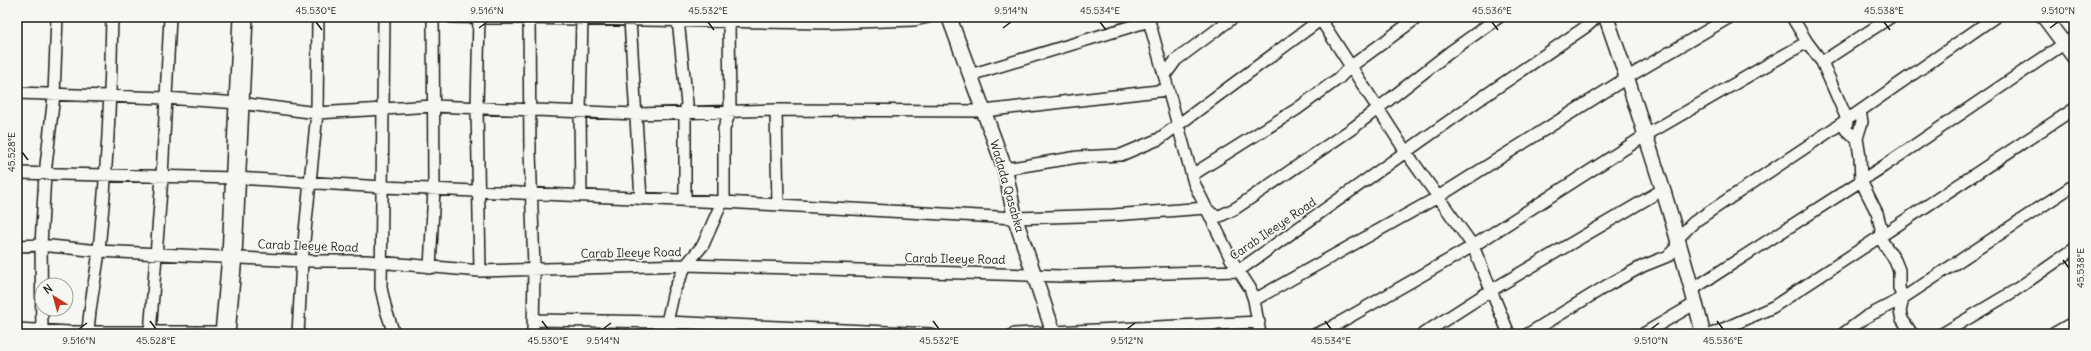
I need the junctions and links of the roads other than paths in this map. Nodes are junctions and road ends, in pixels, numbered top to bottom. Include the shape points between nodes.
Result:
1 (57, 17) edge
2 (112, 17) edge
3 (170, 17) edge
4 (243, 17) edge
5 (318, 17) edge
6 (384, 17) edge
7 (433, 17) edge
8 (451, 17) edge
9 (479, 17) edge
10 (529, 17) edge
11 (928, 17) edge
12 (949, 17) edge
13 (1234, 17) edge
14 (1418, 17) edge
15 (1499, 17) edge
16 (1597, 17) edge
17 (1606, 17) edge
18 (1730, 17) edge
19 (1792, 17) edge
20 (1890, 17) edge
21 (1995, 17) edge
22 (2044, 17) edge
23 (582, 18) edge
24 (1322, 18) edge
25 (777, 19) edge
26 (1149, 19) edge
27 (630, 20) junction
28 (678, 20) junction
29 (729, 22) junction
30 (2069, 41) edge
31 (1807, 42) junction
32 (2074, 57) edge
33 (1822, 62) junction
34 (1350, 67) junction
35 (970, 75) junction
36 (1166, 75) junction
37 (1628, 77) junction
38 (1168, 90) junction
39 (17, 92) edge
40 (111, 94) junction
41 (54, 95) junction
42 (165, 98) junction
43 (240, 103) junction
44 (434, 106) junction
45 (477, 108) junction
46 (1378, 108) junction
47 (383, 109) junction
48 (2074, 109) edge
49 (530, 110) junction
50 (776, 110) junction
51 (730, 111) junction
52 (984, 111) junction
53 (1860, 111) junction
54 (580, 112) junction
55 (317, 113) junction
56 (685, 113) junction
57 (636, 114) junction
58 (1847, 119) junction
59 (1178, 126) junction
60 (1646, 135) junction
61 (1857, 138) junction
62 (1406, 152) junction
63 (1005, 169) junction
64 (17, 173) edge
65 (45, 174) junction
66 (105, 174) junction
67 (1192, 175) junction
68 (162, 177) junction
69 (236, 178) junction
70 (1861, 181) junction
71 (311, 183) junction
72 (2074, 185) edge
73 (383, 187) junction
74 (434, 190) junction
75 (1662, 190) junction
76 (478, 192) junction
77 (533, 194) junction
78 (582, 196) junction
79 (1438, 197) junction
80 (641, 199) junction
81 (685, 201) junction
82 (723, 202) junction
83 (778, 205) junction
84 (1206, 208) junction
85 (1015, 218) junction
86 (1677, 238) junction
87 (1880, 238) junction
88 (41, 245) junction
89 (17, 246) edge
90 (1473, 246) junction
91 (2074, 248) edge
92 (99, 251) junction
93 (157, 252) junction
94 (232, 256) junction
95 (302, 261) junction
96 (382, 264) junction
97 (686, 265) junction
98 (430, 268) junction
99 (534, 268) junction
100 (480, 271) junction
101 (1238, 271) junction
102 (1034, 274) junction
103 (1693, 289) junction
104 (1490, 291) junction
105 (1903, 298) junction
106 (1254, 300) junction
107 (1696, 303) junction
108 (534, 320) junction
109 (667, 322) junction
110 (1259, 322) junction
111 (2074, 322) edge
112 (17, 328) edge
113 (42, 332) edge
114 (88, 332) edge
115 (150, 332) edge
116 (226, 333) edge
117 (1054, 333) edge
118 (298, 334) edge
119 (394, 334) edge
120 (533, 334) edge
121 (675, 334) edge
122 (931, 334) edge
123 (1014, 334) edge
124 (1260, 334) edge
125 (1316, 334) edge
126 (1423, 334) edge
127 (1509, 334) edge
128 (1528, 334) edge
129 (1643, 334) edge
130 (1703, 334) edge
131 (1712, 334) edge
132 (1843, 334) edge
133 (1912, 334) edge
134 (1942, 334) edge
135 (2053, 334) edge

1 - 41 street
2 - 40 street
3 - 42 street
4 - 43 highway
5 - 55 street
6 - 47 street
7 - 44 street
8 - 9 street
9 - 10 street
9 - 45 street
10 - 23 street
10 - 49 street
11 - 25 street via 867,23
12 - 35 street, Wadada Qasabka
13 - 36 street via 1176,60
14 - 34 street
15 - 46 street
16 - 62 street, Carab Ileeye Road
17 - 37 street
18 - 37 street
19 - 31 street
20 - 33 street
21 - 53 street
22 - 30 street
23 - 27 street
23 - 54 street
24 - 34 street
24 - 59 street
25 - 29 street
26 - 35 street
26 - 36 street
27 - 28 street
27 - 57 street
28 - 29 street
28 - 56 street via 688,104
29 - 51 street
30 - 32 street
30 - 70 street
31 - 33 street
31 - 60 street
33 - 58 street
34 - 46 street
34 - 67 street via 1297,109
35 - 52 street, Wadada Qasabka
36 - 38 street
37 - 60 street
37 - 79 street
38 - 52 street
38 - 59 street
39 - 41 street
40 - 41 street
40 - 42 street
40 - 66 street
41 - 65 street
42 - 43 street
42 - 68 street
43 - 55 street
43 - 69 highway
44 - 45 street
44 - 47 street
44 - 74 street
45 - 49 street
45 - 76 street
46 - 62 street
46 - 84 street via 1236,208 1220,216 1212,214
47 - 55 street
47 - 73 street
48 - 87 street
49 - 54 street
49 - 77 street
50 - 51 street
50 - 52 street
50 - 83 street
51 - 56 street
51 - 82 street via 724,128
52 - 63 street, Wadada Qasabka
53 - 58 street
53 - 61 street via 1862,122
54 - 57 street
54 - 78 street
55 - 71 street
56 - 57 street
56 - 81 street
57 - 80 street
58 - 61 street via 1846,130
58 - 86 street via 1694,222
59 - 63 street via 1159,140 1121,154 1078,157
59 - 67 street
60 - 75 street
60 - 90 street
61 - 70 street
62 - 79 street
62 - 101 street, Carab Ileeye Road
63 - 85 street, Wadada Qasabka
64 - 65 street
65 - 66 street
65 - 88 street
66 - 68 street
66 - 92 street
67 - 84 street
68 - 69 street
68 - 93 street
69 - 71 street
69 - 94 highway
70 - 87 street via 1877,213 1881,228
70 - 103 street
71 - 73 street
71 - 95 street
72 - 105 street
73 - 74 street
73 - 96 street
74 - 76 street
74 - 98 street
75 - 86 street
75 - 104 street
76 - 77 street
76 - 100 street
77 - 78 street
77 - 99 street
78 - 80 street
79 - 90 street
79 - 106 street
80 - 81 street
81 - 82 street
82 - 83 street
82 - 97 street via 703,245
83 - 85 street
84 - 85 street via 1113,215
84 - 101 street
85 - 102 street, Wadada Qasabka
86 - 103 street
86 - 128 street via 1676,248 1668,256 1608,285
87 - 105 street via 1895,260
87 - 131 street via 1774,307
88 - 89 street, Carab Ileeye Road
88 - 92 street, Carab Ileeye Road
88 - 113 street
90 - 104 street
90 - 125 street
91 - 134 street via 2014,291
92 - 93 street, Carab Ileeye Road
92 - 114 street
93 - 94 street, Carab Ileeye Road
93 - 115 street
94 - 95 street, Carab Ileeye Road
94 - 116 highway
95 - 96 street, Carab Ileeye Road via 366,261
95 - 118 street
96 - 98 street, Carab Ileeye Road
96 - 119 street via 381,288
97 - 99 street, Carab Ileeye Road
97 - 102 street, Carab Ileeye Road
97 - 109 street via 674,291
98 - 100 street, Carab Ileeye Road
99 - 100 street, Carab Ileeye Road
99 - 108 street
101 - 102 street, Carab Ileeye Road via 1062,276
101 - 106 street via 1250,288
102 - 117 street, Wadada Qasabka
103 - 107 street
104 - 126 street
104 - 127 street
105 - 132 street via 1866,317
105 - 133 street via 1900,312
106 - 110 street
107 - 129 street
107 - 130 street
108 - 109 street
108 - 120 street
109 - 121 street
109 - 122 street
110 - 117 street
110 - 124 street
111 - 135 street
112 - 113 street
113 - 114 street
114 - 115 street
115 - 116 street
117 - 123 street

